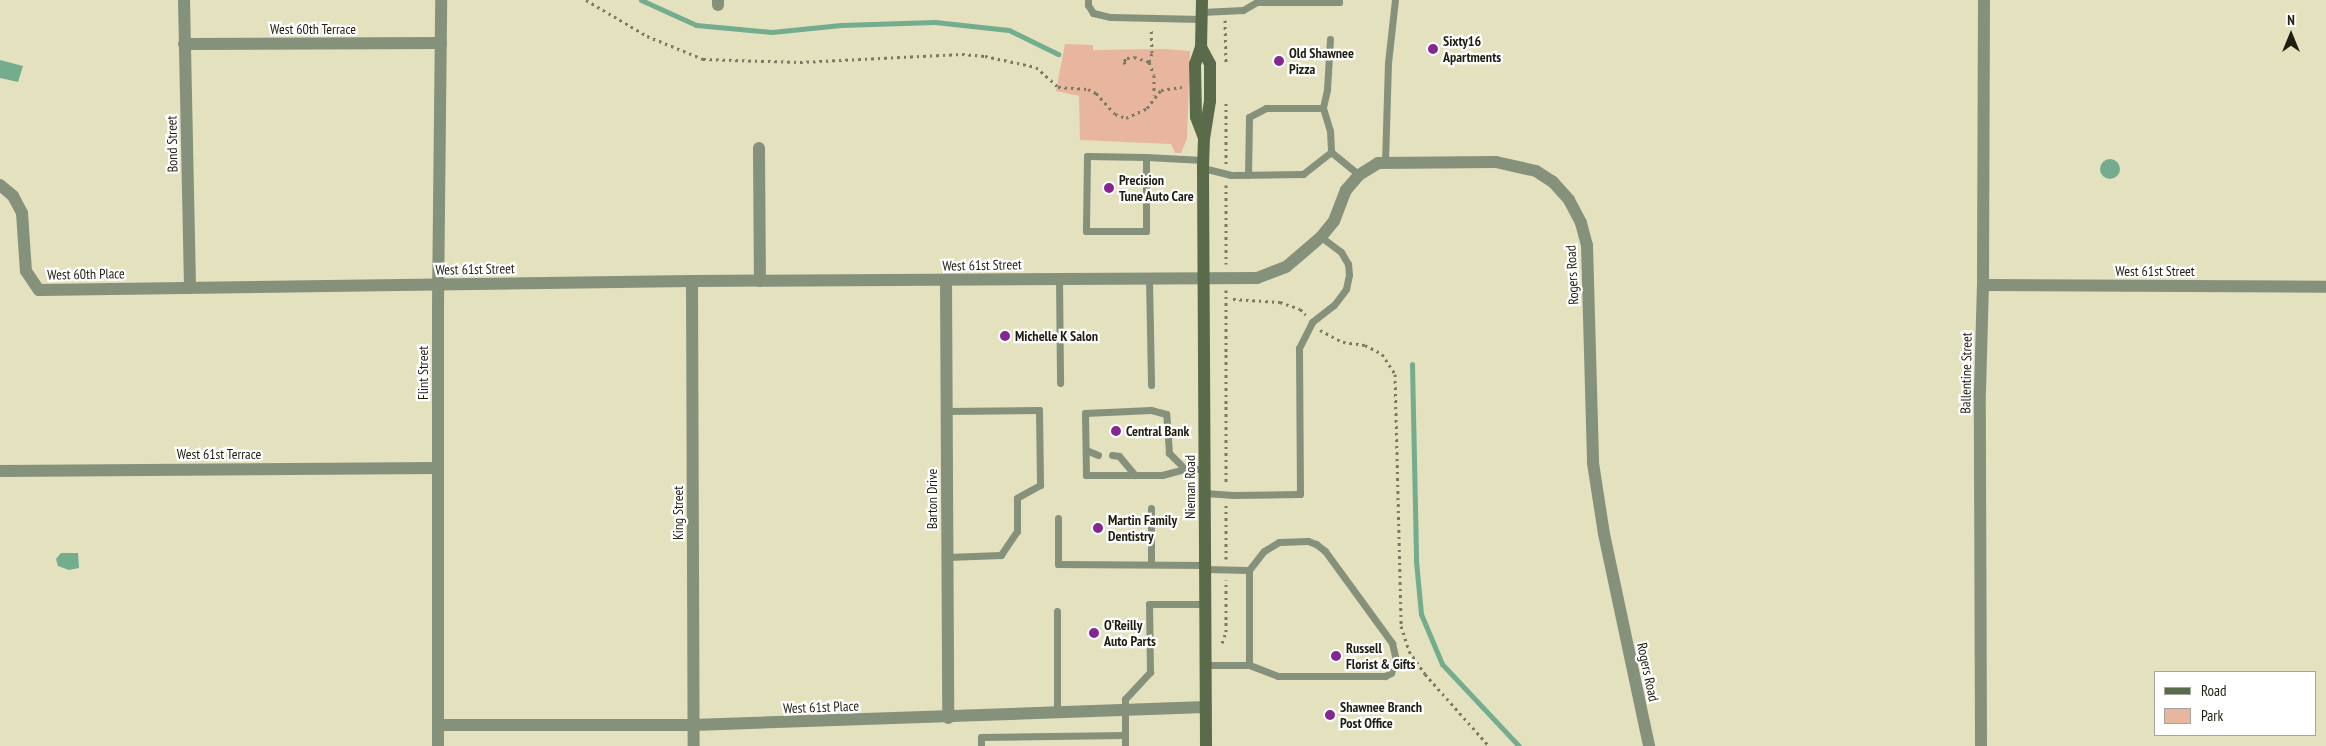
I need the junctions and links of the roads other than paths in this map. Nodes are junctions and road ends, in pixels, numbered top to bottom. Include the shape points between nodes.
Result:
1 (184, 0) edge
2 (442, 0) edge
3 (1088, 0) edge
4 (1339, 0) edge
5 (1395, 0) edge
6 (1984, 0) edge
7 (1257, 1) edge
8 (1202, 10) edge
9 (1330, 39) dead end
10 (441, 43) junction
11 (184, 44) junction
12 (1323, 108) junction
13 (759, 148) dead end
14 (1331, 152) junction
15 (1146, 157) junction
16 (1385, 163) junction
17 (1203, 164) junction
18 (1248, 175) junction
19 (1359, 175) junction
20 (0, 185) edge
21 (1321, 237) junction
22 (1149, 278) junction
23 (1204, 278) junction
24 (1059, 279) junction
25 (692, 281) junction
26 (760, 281) junction
27 (946, 281) junction
28 (438, 285) junction
29 (1983, 285) junction
30 (2326, 287) edge
31 (190, 288) junction
32 (1060, 383) dead end
33 (1151, 385) dead end
34 (947, 411) junction
35 (1086, 450) junction
36 (1098, 455) dead end
37 (1112, 455) dead end
38 (438, 468) junction
39 (1185, 469) junction
40 (1205, 469) junction
41 (0, 471) edge
42 (1135, 475) junction
43 (1205, 493) junction
44 (1151, 508) dead end
45 (1058, 518) dead end
46 (947, 557) junction
47 (1152, 564) junction
48 (1205, 567) junction
49 (1250, 570) junction
50 (1205, 604) junction
51 (1057, 611) dead end
52 (1206, 666) junction
53 (1250, 666) junction
54 (1206, 707) junction
55 (1124, 711) junction
56 (1057, 714) junction
57 (948, 718) junction
58 (438, 725) junction
59 (694, 725) junction
60 (1125, 735) junction
61 (438, 746) edge
62 (694, 746) edge
63 (981, 746) edge
64 (1125, 746) edge
65 (1206, 746) edge
66 (1649, 746) edge
67 (1981, 746) edge

1 - 11 street, Bond Street
2 - 10 street, Flint Street
3 - 8 lane via 1093,13 1111,17 1151,18
4 - 7 lane
5 - 16 lane via 1388,63
6 - 29 street, Ballentine Street
7 - 8 lane via 1243,10
8 - 17 main road, Nieman Road via 1201,48 1210,64 1210,111
9 - 12 lane via 1328,90
10 - 11 street, West 60th Terrace
10 - 28 street, Flint Street
11 - 31 street, Bond Street
12 - 14 lane via 1330,131
12 - 18 lane via 1266,108 1250,117
13 - 26 street
14 - 18 lane via 1302,174
14 - 19 lane
15 - 15 lane via 1146,231 1086,231 1087,156
15 - 17 lane
16 - 19 street, Rogers Road via 1378,163
16 - 66 street, Rogers Road via 1496,162 1536,171 1553,182 1569,200 1581,222 1588,261 1593,463 1604,534
17 - 18 lane via 1226,173
17 - 23 main road, Nieman Road
19 - 21 street, Rogers Road via 1346,190 1334,220
20 - 31 street, West 60th Place via 13,196 22,213 26,270 39,290
21 - 23 street, Rogers Road via 1286,267 1257,278
21 - 43 lane via 1341,252 1350,275 1346,289 1334,305 1312,322 1299,348 1300,494
22 - 23 street, West 61st Street
22 - 24 street, West 61st Street
22 - 33 lane
23 - 40 main road, Nieman Road
24 - 27 street, West 61st Street
24 - 32 lane
25 - 26 street, West 61st Street
25 - 28 street, West 61st Street
25 - 59 street, King Street
26 - 27 street, West 61st Street
27 - 34 street, Barton Drive
28 - 31 street, West 61st Street
28 - 38 street, Flint Street
29 - 30 street, West 61st Street
29 - 67 street, Ballentine Street via 1980,390
34 - 46 street, Barton Drive
34 - 46 lane via 1039,410 1040,485 1017,498 1017,531 1001,555
35 - 36 lane
35 - 39 lane via 1085,413 1151,410 1166,414 1169,453
35 - 42 lane via 1086,475
37 - 42 lane via 1119,456
38 - 41 street, West 61st Terrace
38 - 58 street, Flint Street
39 - 40 lane
39 - 42 lane via 1162,475
40 - 43 main road, Nieman Road
43 - 48 main road, Nieman Road
44 - 47 lane
45 - 47 lane via 1058,564
46 - 57 street, Barton Drive
47 - 48 lane
48 - 49 lane
48 - 50 main road, Nieman Road
49 - 53 lane
49 - 53 lane via 1264,551 1279,542 1308,541 1316,544 1325,551 1392,644 1396,661 1385,676 1278,676
50 - 52 main road, Nieman Road
50 - 55 lane via 1149,604 1150,672 1125,698
51 - 56 lane
52 - 53 lane
52 - 54 main road, Nieman Road
54 - 55 street, West 61st Place
54 - 65 main road, Nieman Road
55 - 56 street, West 61st Place
55 - 60 lane
56 - 57 street, West 61st Place
57 - 59 street, West 61st Place
58 - 59 street, West 61st Place
58 - 61 street, Flint Street
59 - 62 street, King Street
60 - 63 lane via 981,737
60 - 64 lane

